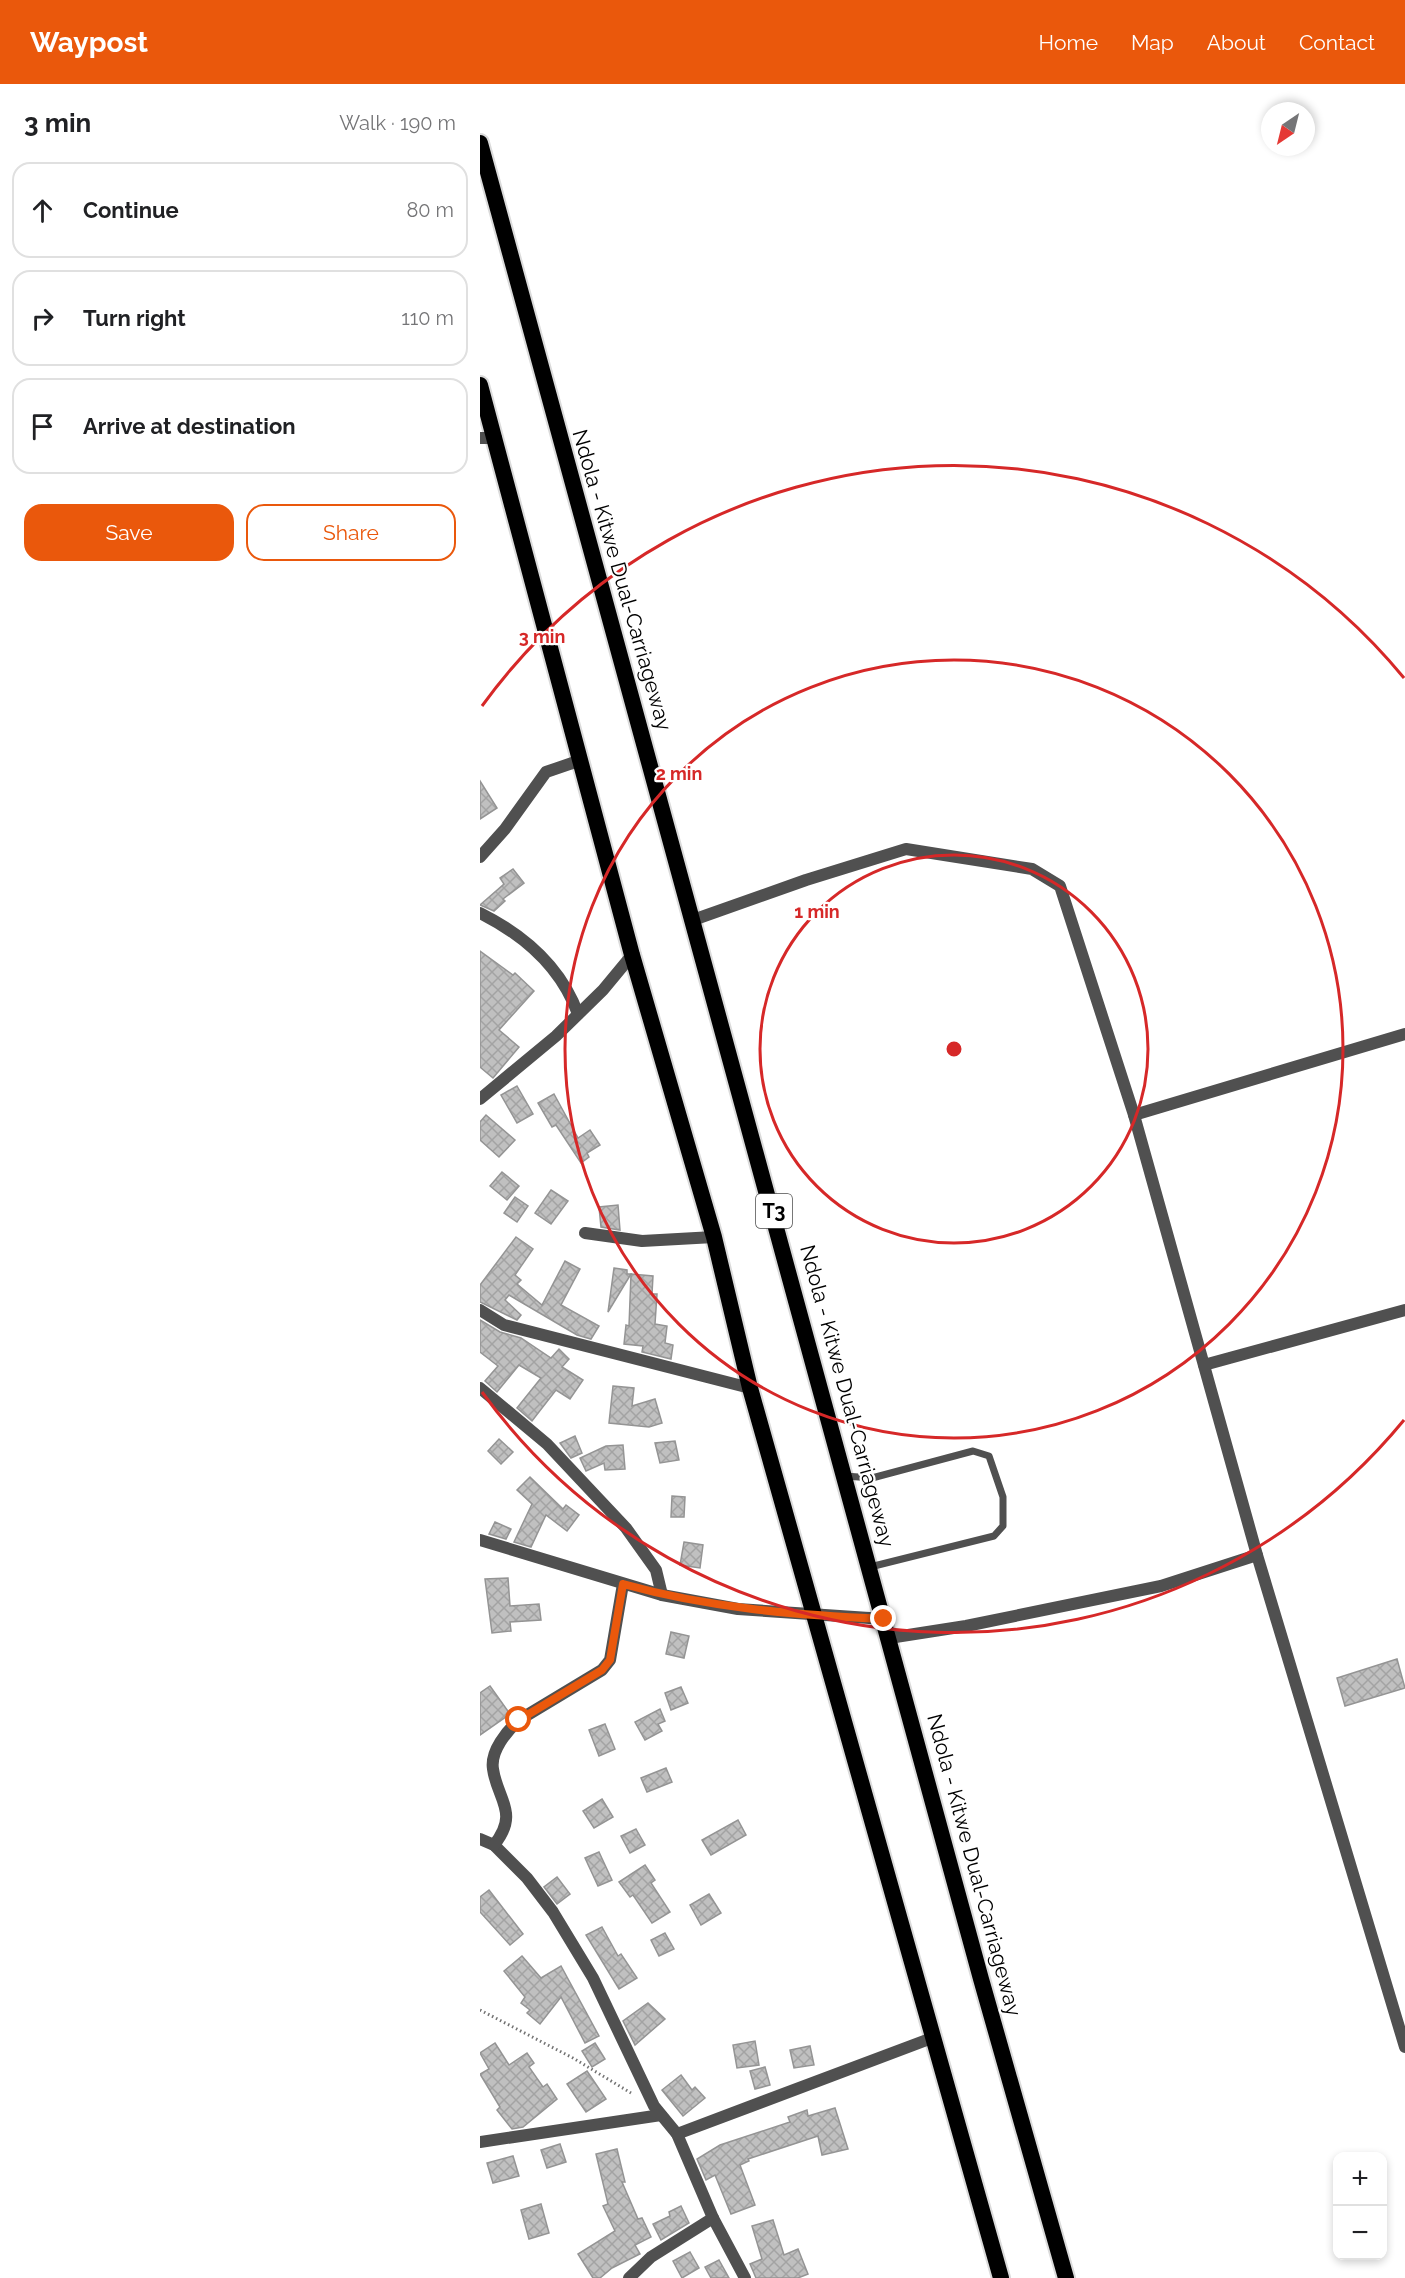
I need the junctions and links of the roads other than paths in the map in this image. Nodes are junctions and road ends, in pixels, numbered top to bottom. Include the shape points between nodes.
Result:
1 (480, 143) edge
2 (480, 385) edge
3 (488, 438) edge
4 (580, 760) junction
5 (480, 857) edge
6 (480, 913) edge
7 (693, 920) junction
8 (632, 955) junction
9 (578, 1014) junction
10 (1405, 1034) edge
11 (480, 1099) edge
12 (1134, 1115) junction
13 (585, 1233) dead end
14 (714, 1237) junction
15 (480, 1310) edge
16 (1405, 1310) edge
17 (1204, 1365) junction
18 (480, 1388) edge
19 (750, 1388) junction
20 (845, 1476) junction
21 (480, 1540) edge
22 (1257, 1555) junction
23 (870, 1567) junction
24 (623, 1584) junction
25 (662, 1595) junction
26 (814, 1616) junction
27 (884, 1619) junction
28 (889, 1638) junction
29 (480, 1839) edge
30 (494, 1845) junction
31 (932, 2038) junction
32 (1405, 2047) edge
33 (657, 2110) junction
34 (677, 2134) junction
35 (480, 2142) edge
36 (713, 2218) junction
37 (629, 2278) edge
38 (745, 2278) edge
39 (1001, 2278) edge
40 (1066, 2278) edge

1 - 7 highway, Ndola - Kitwe Dual-Carriageway / T3
2 - 3 highway
3 - 4 highway
4 - 5 street via 546,772 505,830
4 - 8 highway
6 - 9 street via 507,926 534,949 561,979
7 - 12 street via 906,849 1032,869 1060,886
7 - 20 highway, Ndola - Kitwe Dual-Carriageway / T3
8 - 9 street
8 - 14 highway
9 - 11 street
10 - 12 street
12 - 17 street
13 - 14 street via 642,1241
14 - 19 highway
15 - 19 street via 504,1324
16 - 17 street
17 - 22 street
18 - 25 street via 547,1444 626,1528 656,1570
19 - 26 highway
20 - 23 highway, Ndola - Kitwe Dual-Carriageway / T3
20 - 23 lane via 872,1478 973,1451 989,1456 1003,1497 1003,1526 994,1536
21 - 24 street
22 - 28 street via 1161,1586
22 - 32 street
23 - 27 highway, Ndola - Kitwe Dual-Carriageway / T3
24 - 25 street
24 - 30 street via 610,1660 602,1670 519,1720 498,1748 493,1769 506,1809 503,1834
25 - 26 street via 738,1609
26 - 27 street
26 - 31 highway
27 - 28 highway, Ndola - Kitwe Dual-Carriageway / T3
28 - 40 highway, Ndola - Kitwe Dual-Carriageway / T3
29 - 30 street
30 - 33 street via 527,1878 582,1959
31 - 34 street
31 - 39 highway
33 - 34 street
33 - 35 street
34 - 36 street
36 - 37 street via 651,2258
36 - 38 street

